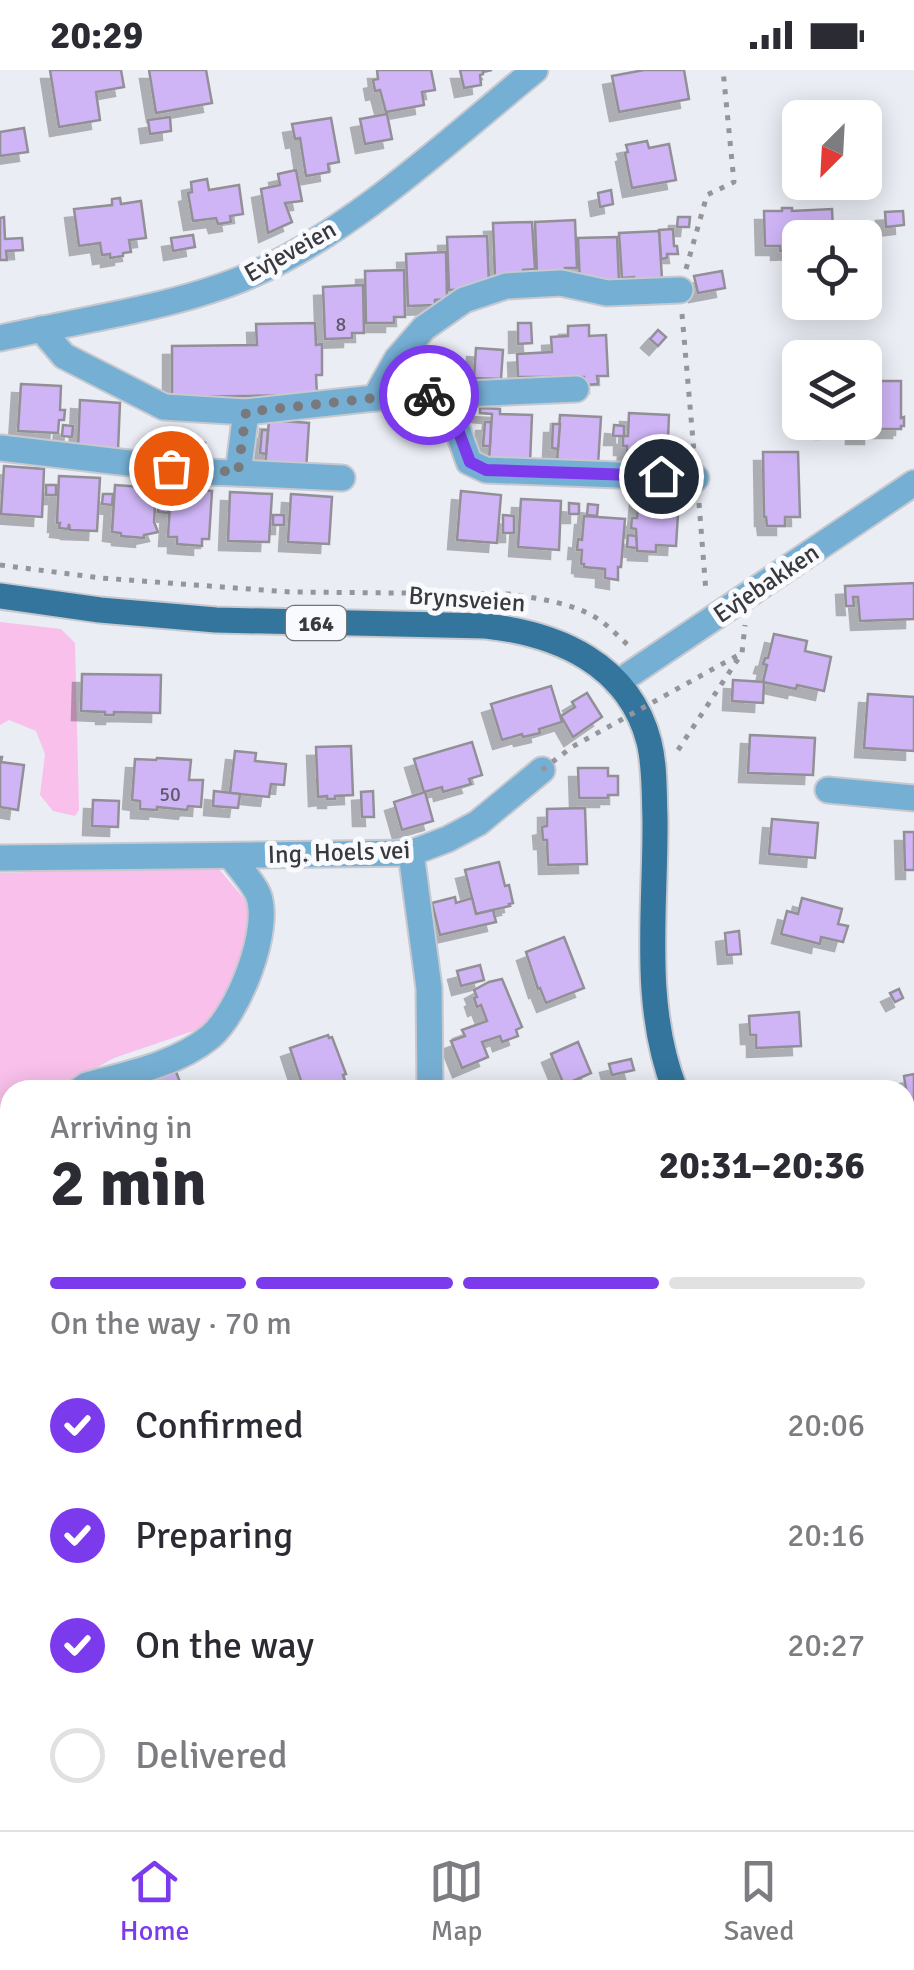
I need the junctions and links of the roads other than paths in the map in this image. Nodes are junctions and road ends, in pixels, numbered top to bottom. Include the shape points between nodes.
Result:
1 (535, 70) edge
2 (680, 290) road end
3 (41, 329) junction
4 (0, 338) edge
5 (576, 389) dead end
6 (445, 395) junction
7 (375, 398) junction
8 (246, 412) junction
9 (2, 448) edge
10 (238, 472) junction
11 (342, 478) dead end
12 (696, 478) road end
13 (914, 484) edge
14 (0, 596) edge
15 (617, 683) junction
16 (542, 770) road end
17 (828, 790) dead end
18 (914, 798) edge
19 (411, 852) junction
20 (231, 856) junction
21 (0, 858) edge
22 (102, 1080) edge
23 (430, 1080) edge
24 (672, 1080) edge

1 - 3 street, Evjeveien via 312,245 204,292
2 - 7 street via 607,292 561,283 506,286 464,300 424,328 396,359
3 - 4 street, Evjeveien
3 - 8 street via 64,356 164,407
5 - 6 street
6 - 7 street
6 - 12 street via 470,462 486,470
7 - 8 street
8 - 10 street
9 - 10 street
10 - 11 street
13 - 15 street, Evjebakken
14 - 15 main road, Brynsveien / 164 via 179,617 516,629 572,647
15 - 24 main road, Brynsveien / 164 via 642,722 652,759 654,997
16 - 19 street, Ing. Hoels vei via 478,823
17 - 18 street
19 - 20 street, Ing. Hoels vei
19 - 23 street via 429,988
20 - 21 street, Ing. Hoels vei
20 - 22 street, Ing. Hoels vei via 259,895 261,926 255,960 234,1005 212,1036 180,1055

